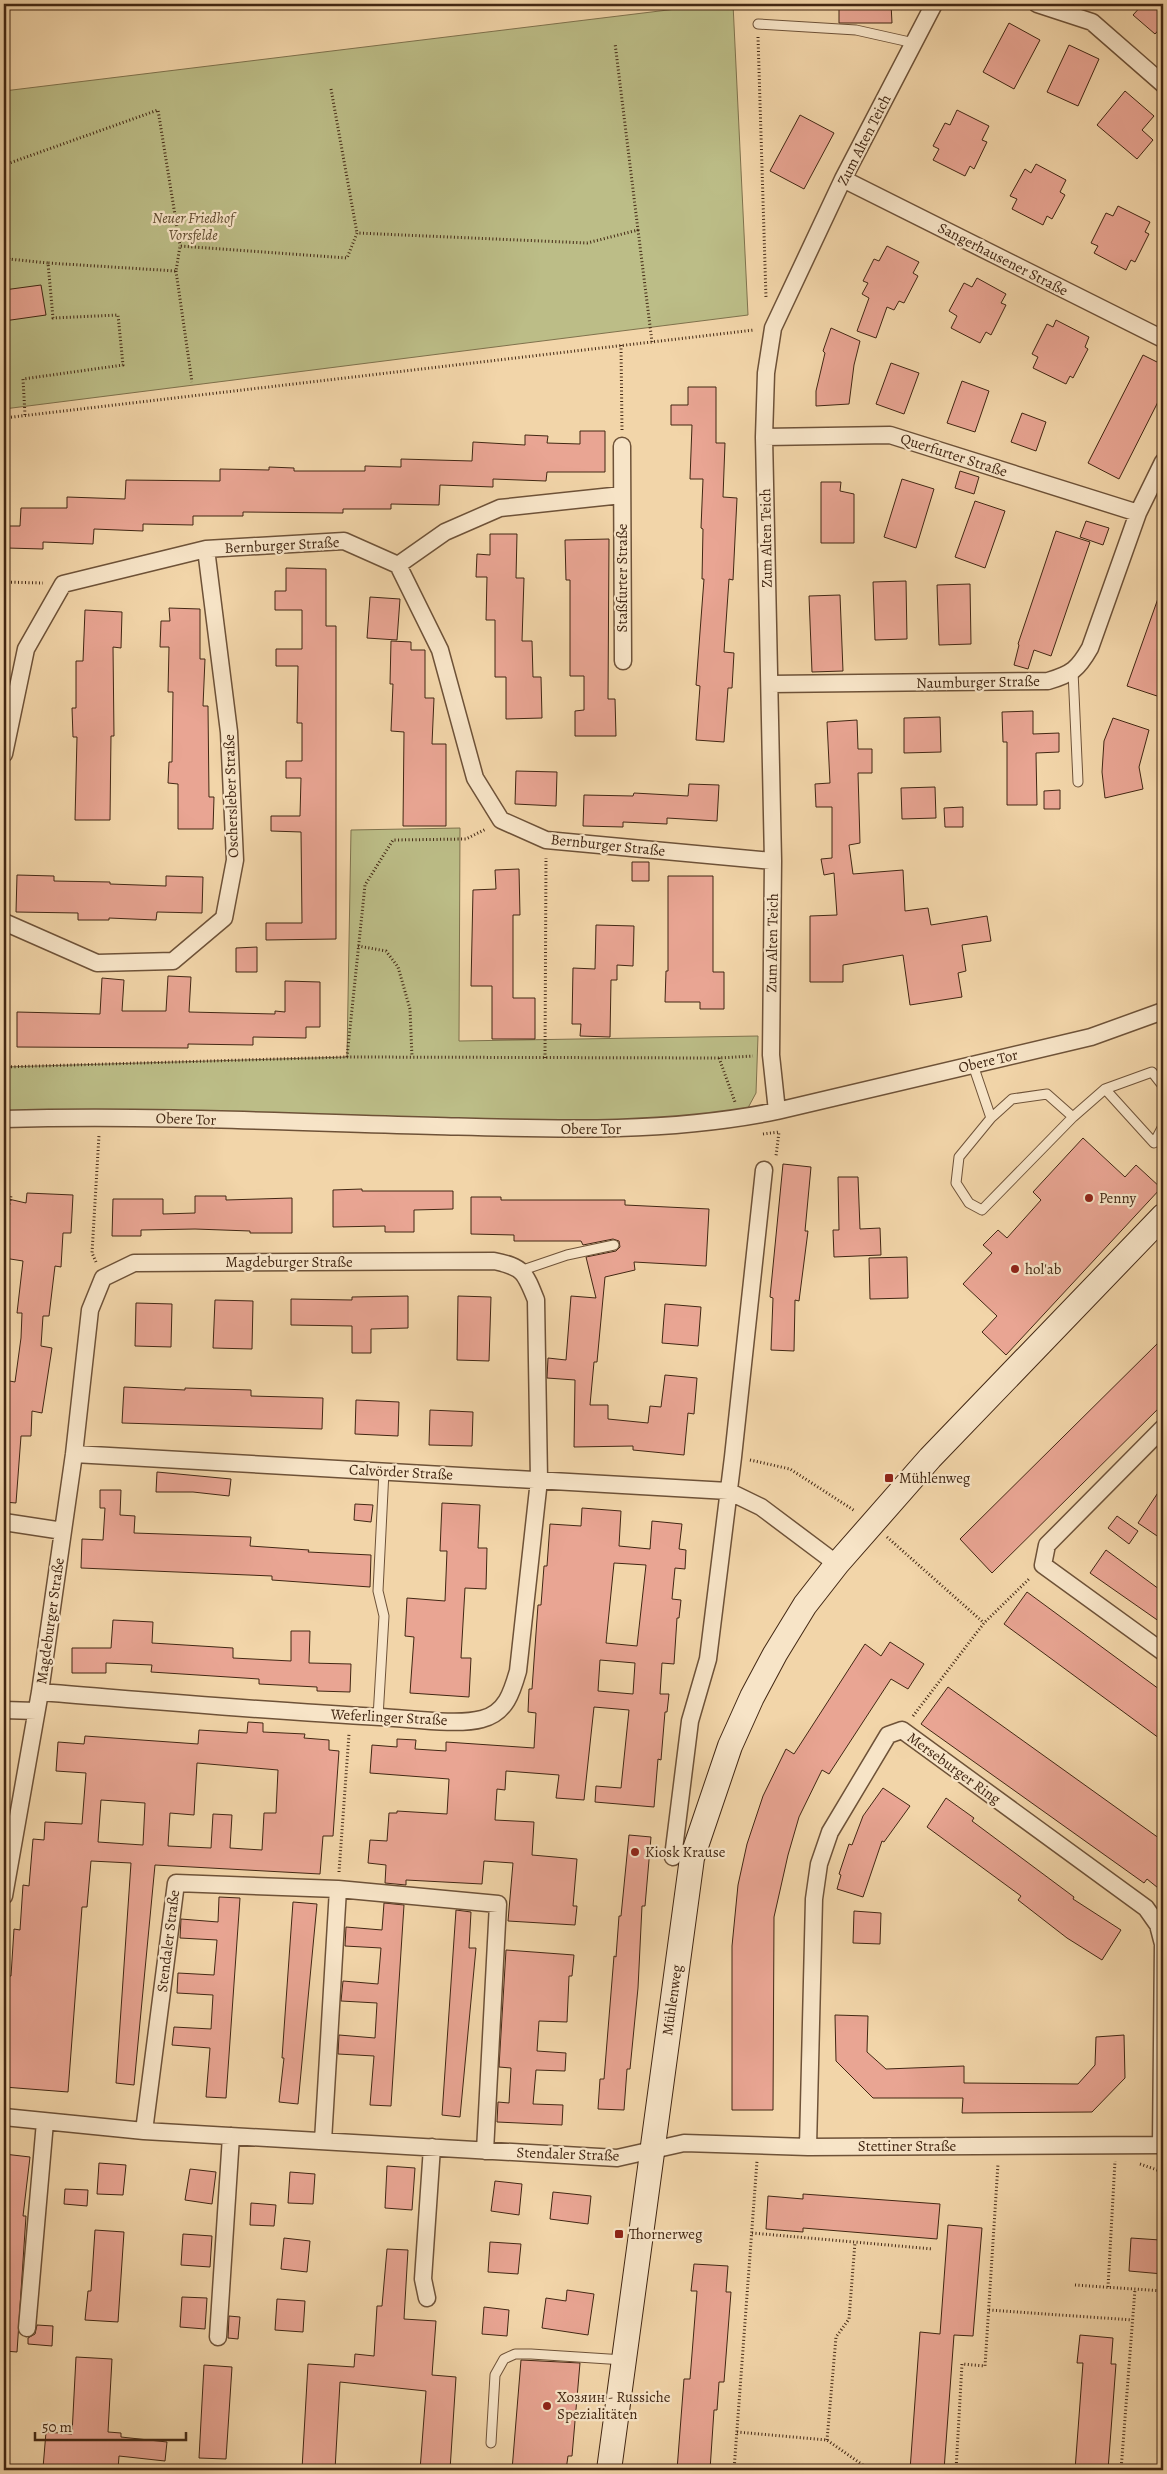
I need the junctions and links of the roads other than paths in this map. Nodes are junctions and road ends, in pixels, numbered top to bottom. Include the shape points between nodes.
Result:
1 (934, 4) edge
2 (1038, 4) edge
3 (758, 24) road end
4 (914, 43) junction
5 (1163, 84) edge
6 (843, 179) junction
7 (1163, 339) edge
8 (764, 437) junction
9 (622, 446) road end
10 (1163, 462) edge
11 (622, 495) junction
12 (1138, 513) junction
13 (206, 549) junction
14 (398, 565) junction
15 (623, 661) dead end
16 (1073, 671) junction
17 (770, 684) junction
18 (4, 754) edge
19 (1078, 782) dead end
20 (773, 861) junction
21 (4, 922) edge
22 (1163, 1011) edge
23 (973, 1065) junction
24 (1163, 1086) edge
25 (1105, 1089) junction
26 (777, 1111) junction
27 (1072, 1117) junction
28 (991, 1118) junction
29 (4, 1119) edge
30 (1163, 1126) edge
31 (764, 1170) dead end
32 (1163, 1216) edge
33 (614, 1245) dead end
34 (520, 1271) junction
35 (1163, 1428) edge
36 (74, 1454) junction
37 (384, 1471) junction
38 (539, 1480) junction
39 (728, 1491) junction
40 (4, 1522) edge
41 (62, 1531) junction
42 (837, 1564) junction
43 (1163, 1652) edge
44 (40, 1692) junction
45 (4, 1710) edge
46 (36, 1711) junction
47 (378, 1717) junction
48 (673, 1857) dead end
49 (338, 1889) junction
50 (4, 1896) edge
51 (4, 2117) edge
52 (45, 2122) junction
53 (144, 2131) junction
54 (231, 2136) junction
55 (323, 2141) junction
56 (1162, 2145) edge
57 (808, 2147) junction
58 (432, 2148) junction
59 (485, 2151) junction
60 (651, 2152) junction
61 (427, 2298) dead end
62 (27, 2328) dead end
63 (218, 2338) dead end
64 (624, 2360) junction
65 (491, 2443) dead end
66 (609, 2470) edge

1 - 4 street, Zum Alten Teich
2 - 5 street via 1092,22
3 - 4 lane via 856,30
4 - 6 street, Zum Alten Teich
6 - 7 street, Sangerhausener Straße
6 - 8 street, Zum Alten Teich via 773,328 766,373
8 - 12 street, Querfurter Straße via 890,434
8 - 17 street, Zum Alten Teich
9 - 11 street, Staßfurter Straße
10 - 12 street
11 - 14 street via 500,508 445,532
11 - 15 street, Staßfurter Straße
12 - 16 street via 1090,648
13 - 14 street, Bernburger Straße via 344,541
13 - 18 street, Bernburger Straße via 63,584 26,649
13 - 21 street, Oschersleber Straße via 230,732 235,860 224,918 173,961 97,963
14 - 20 street, Bernburger Straße via 440,650 475,778 502,820 546,840
16 - 17 street, Naumburger Straße via 1048,681
16 - 19 lane
17 - 20 street, Zum Alten Teich
20 - 26 street, Zum Alten Teich via 771,1055
22 - 23 street, Obere Tor via 1091,1037
23 - 26 street, Obere Tor
23 - 28 lane
24 - 25 lane via 1152,1072
25 - 27 lane
25 - 30 lane via 1154,1143
26 - 29 street, Obere Tor via 742,1118 630,1129 100,1117
27 - 28 lane via 1047,1094 1012,1099
27 - 28 lane via 982,1210 969,1203 956,1183 959,1157
31 - 39 street
32 - 42 street, Mühlenweg via 930,1458
33 - 34 lane via 566,1254
34 - 36 street, Magdeburger Straße via 514,1265 494,1261 134,1263 103,1278 90,1310
34 - 38 street via 527,1278 536,1300
35 - 43 street via 1047,1545 1043,1565
36 - 37 street, Calvörder Straße
36 - 41 street, Magdeburger Straße
37 - 38 street, Calvörder Straße
37 - 47 lane via 378,1591 384,1616
38 - 39 street, Calvörder Straße
38 - 47 street, Weferlinger Straße via 518,1671 512,1695 498,1712 482,1719
39 - 42 street via 761,1507
39 - 48 street via 708,1659 690,1721
40 - 41 street
41 - 44 street, Magdeburger Straße
42 - 60 street, Mühlenweg via 805,1605 761,1680 730,1746 709,1804 692,1858
44 - 46 street, Magdeburger Straße
44 - 47 street, Weferlinger Straße
45 - 46 street
46 - 50 street, Magdeburger Straße
49 - 53 street, Stendaler Straße via 176,1883
49 - 55 street
49 - 59 street, Stendaler Straße via 498,1904
51 - 52 street, Stendaler Straße
52 - 53 street, Stendaler Straße
52 - 62 street
53 - 54 street, Stendaler Straße
54 - 55 street, Stendaler Straße
54 - 63 street
55 - 58 street, Stendaler Straße
56 - 57 street, Stettiner Straße
56 - 57 street, Merseburger Ring via 1163,1944 1158,1925 1146,1908 902,1730 888,1735 830,1832 819,1864 814,1899
57 - 60 street, Stettiner Straße via 684,2143
58 - 59 street, Stendaler Straße
58 - 61 street via 424,2280
59 - 60 street, Stendaler Straße via 617,2158
60 - 64 street, Mühlenweg
64 - 65 lane via 531,2354 515,2354 504,2359 495,2375
64 - 66 street, Mühlenweg

